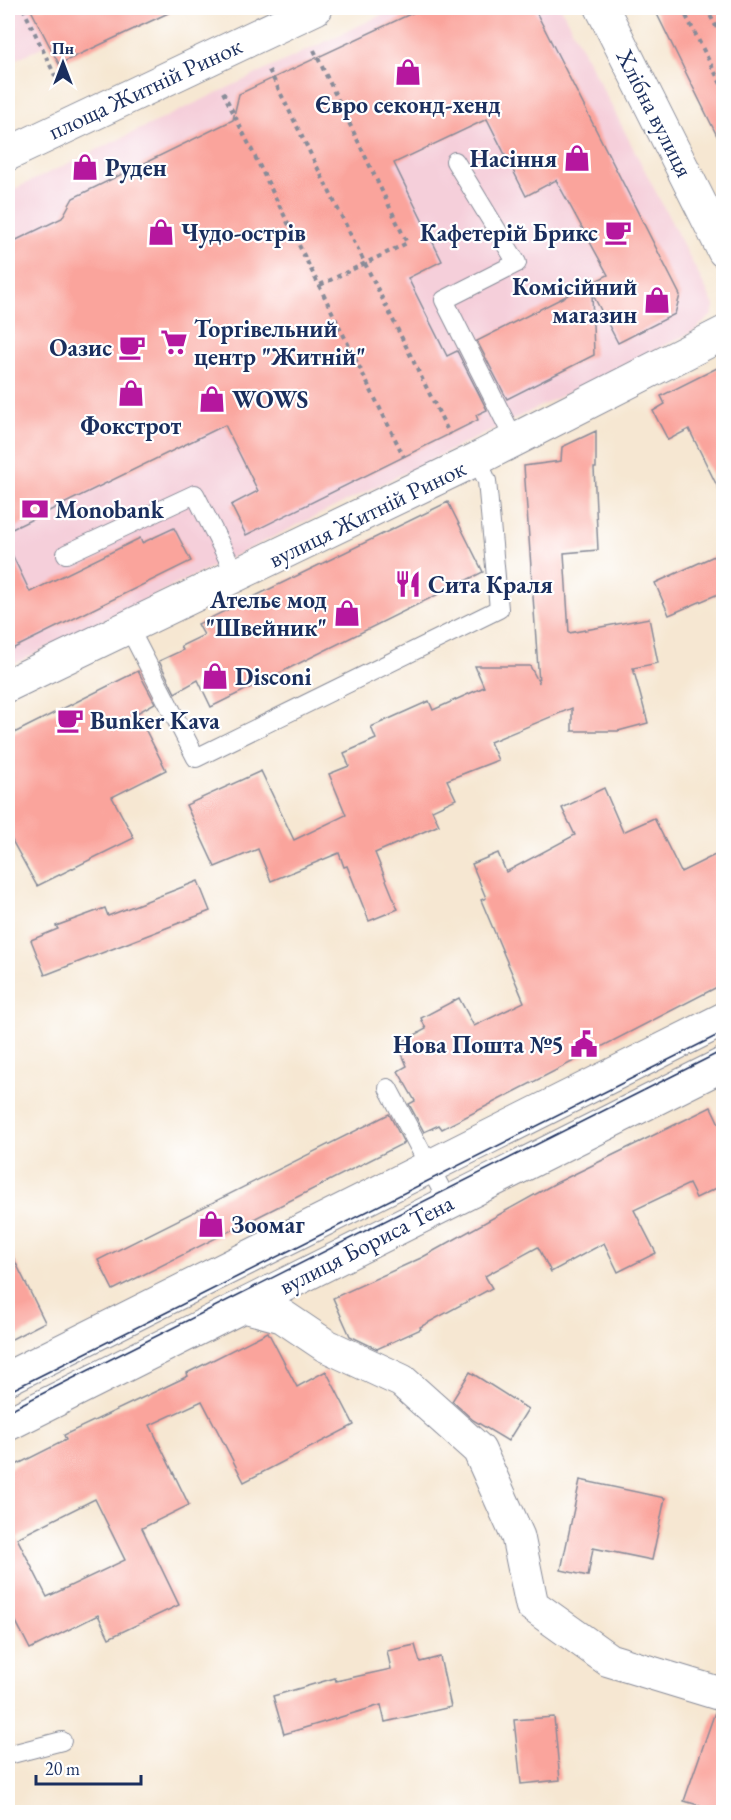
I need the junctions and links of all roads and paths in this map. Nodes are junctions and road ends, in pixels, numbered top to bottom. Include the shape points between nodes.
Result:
1 (23, 8) edge
2 (316, 8) edge
3 (602, 8) edge
4 (682, 8) edge
5 (706, 8) edge
6 (723, 41) edge
7 (314, 50) dead end
8 (269, 70) dead end
9 (58, 82) dead end
10 (723, 90) edge
11 (224, 92) dead end
12 (8, 154) edge
13 (455, 161) dead end
14 (723, 251) edge
15 (366, 264) junction
16 (320, 285) junction
17 (723, 333) edge
18 (514, 439) junction
19 (465, 451) junction
20 (408, 465) dead end
21 (66, 554) dead end
22 (237, 577) junction
23 (129, 628) junction
24 (8, 685) edge
25 (723, 1019) edge
26 (723, 1064) edge
27 (388, 1088) dead end
28 (428, 1167) junction
29 (448, 1202) junction
30 (244, 1306) junction
31 (8, 1378) edge
32 (8, 1424) edge
33 (723, 1695) edge
34 (62, 1741) dead end
35 (8, 1755) edge

1 - 9 path
2 - 12 street, площа Житній Ринок
3 - 14 street, Хлібна вулиця
4 - 10 path
5 - 6 path
7 - 15 path via 407,243
8 - 15 path
11 - 16 path
13 - 18 lane via 517,263 444,300
15 - 16 path
15 - 19 path
16 - 20 path
17 - 18 street, вулиця Житній Ринок
18 - 19 street, вулиця Житній Ринок
19 - 22 street, вулиця Житній Ринок
19 - 23 lane via 487,481 499,609 196,758
21 - 22 lane via 195,494
22 - 23 street, вулиця Житній Ринок
23 - 24 street, вулиця Житній Ринок
25 - 28 street, вулиця Бориса Тена
26 - 29 street, вулиця Бориса Тена
27 - 28 lane
28 - 29 lane
28 - 31 street, вулиця Бориса Тена
29 - 30 street, вулиця Бориса Тена
30 - 32 street, вулиця Бориса Тена
30 - 33 street via 282,1316 324,1345 402,1381 479,1450 518,1537 532,1605 609,1660
34 - 35 lane

